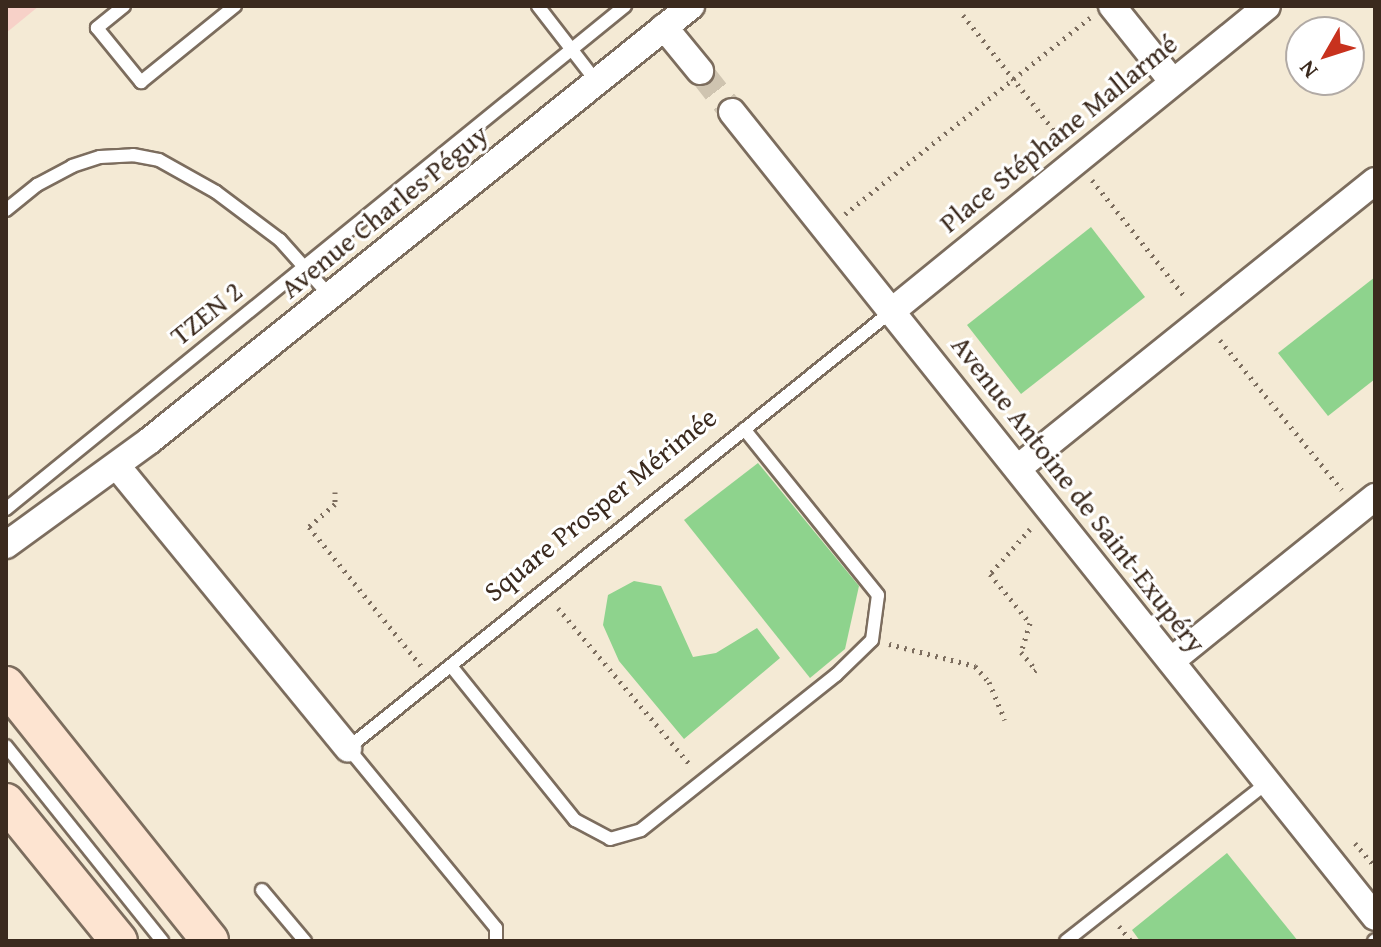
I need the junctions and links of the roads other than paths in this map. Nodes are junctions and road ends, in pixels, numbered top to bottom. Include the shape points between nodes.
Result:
1 (124, 6) edge
2 (235, 6) edge
3 (538, 6) edge
4 (625, 6) edge
5 (691, 6) edge
6 (1267, 6) edge
7 (1103, 10) edge
8 (664, 27) junction
9 (571, 49) junction
10 (700, 71) tunnel mouth
11 (596, 81) junction
12 (1172, 81) junction
13 (732, 112) tunnel mouth
14 (1375, 181) edge
15 (6, 210) edge
16 (303, 265) junction
17 (330, 296) junction
18 (892, 311) junction
19 (744, 429) junction
20 (117, 466) junction
21 (1018, 468) junction
22 (1366, 504) edge
23 (6, 509) edge
24 (6, 545) edge
25 (1171, 661) junction
26 (451, 666) junction
27 (6, 685) edge
28 (6, 746) edge
29 (348, 748) junction
30 (1268, 782) junction
31 (6, 802) edge
32 (262, 890) dead end
33 (1375, 917) edge
34 (119, 941) edge
35 (162, 941) edge
36 (210, 941) edge
37 (305, 941) edge
38 (496, 941) edge
39 (1066, 941) edge

1 - 2 lane via 97,28 141,82
3 - 9 lane
4 - 9 lane, TZEN 2
5 - 8 street, Avenue Charles Péguy
6 - 12 street, Place Stéphane Mallarmé
7 - 12 street
8 - 10 street
8 - 11 street, Avenue Charles Péguy
9 - 11 lane
9 - 16 lane, TZEN 2
11 - 17 street, Avenue Charles Péguy
12 - 18 street, Place Stéphane Mallarmé
13 - 18 street, Avenue Antoine de Saint-Exupéry
14 - 21 street
15 - 16 lane via 72,166 133,155 159,160 216,192 280,240
16 - 17 lane
16 - 23 lane, TZEN 2
17 - 20 street, Avenue Charles Péguy
18 - 19 lane, Square Prosper Mérimée
18 - 21 street, Avenue Antoine de Saint-Exupéry
19 - 26 lane, Square Prosper Mérimée
19 - 26 lane via 878,595 872,640 836,675 641,830 610,839 575,820
20 - 24 street, Avenue Charles Péguy
20 - 29 street
21 - 25 street, Avenue Antoine de Saint-Exupéry
22 - 25 street
25 - 30 street, Avenue Antoine de Saint-Exupéry
26 - 29 lane, Square Prosper Mérimée
27 - 36 main road
28 - 35 lane
29 - 38 lane via 496,928
30 - 33 street, Avenue Antoine de Saint-Exupéry
30 - 39 lane
31 - 34 main road
32 - 37 lane

